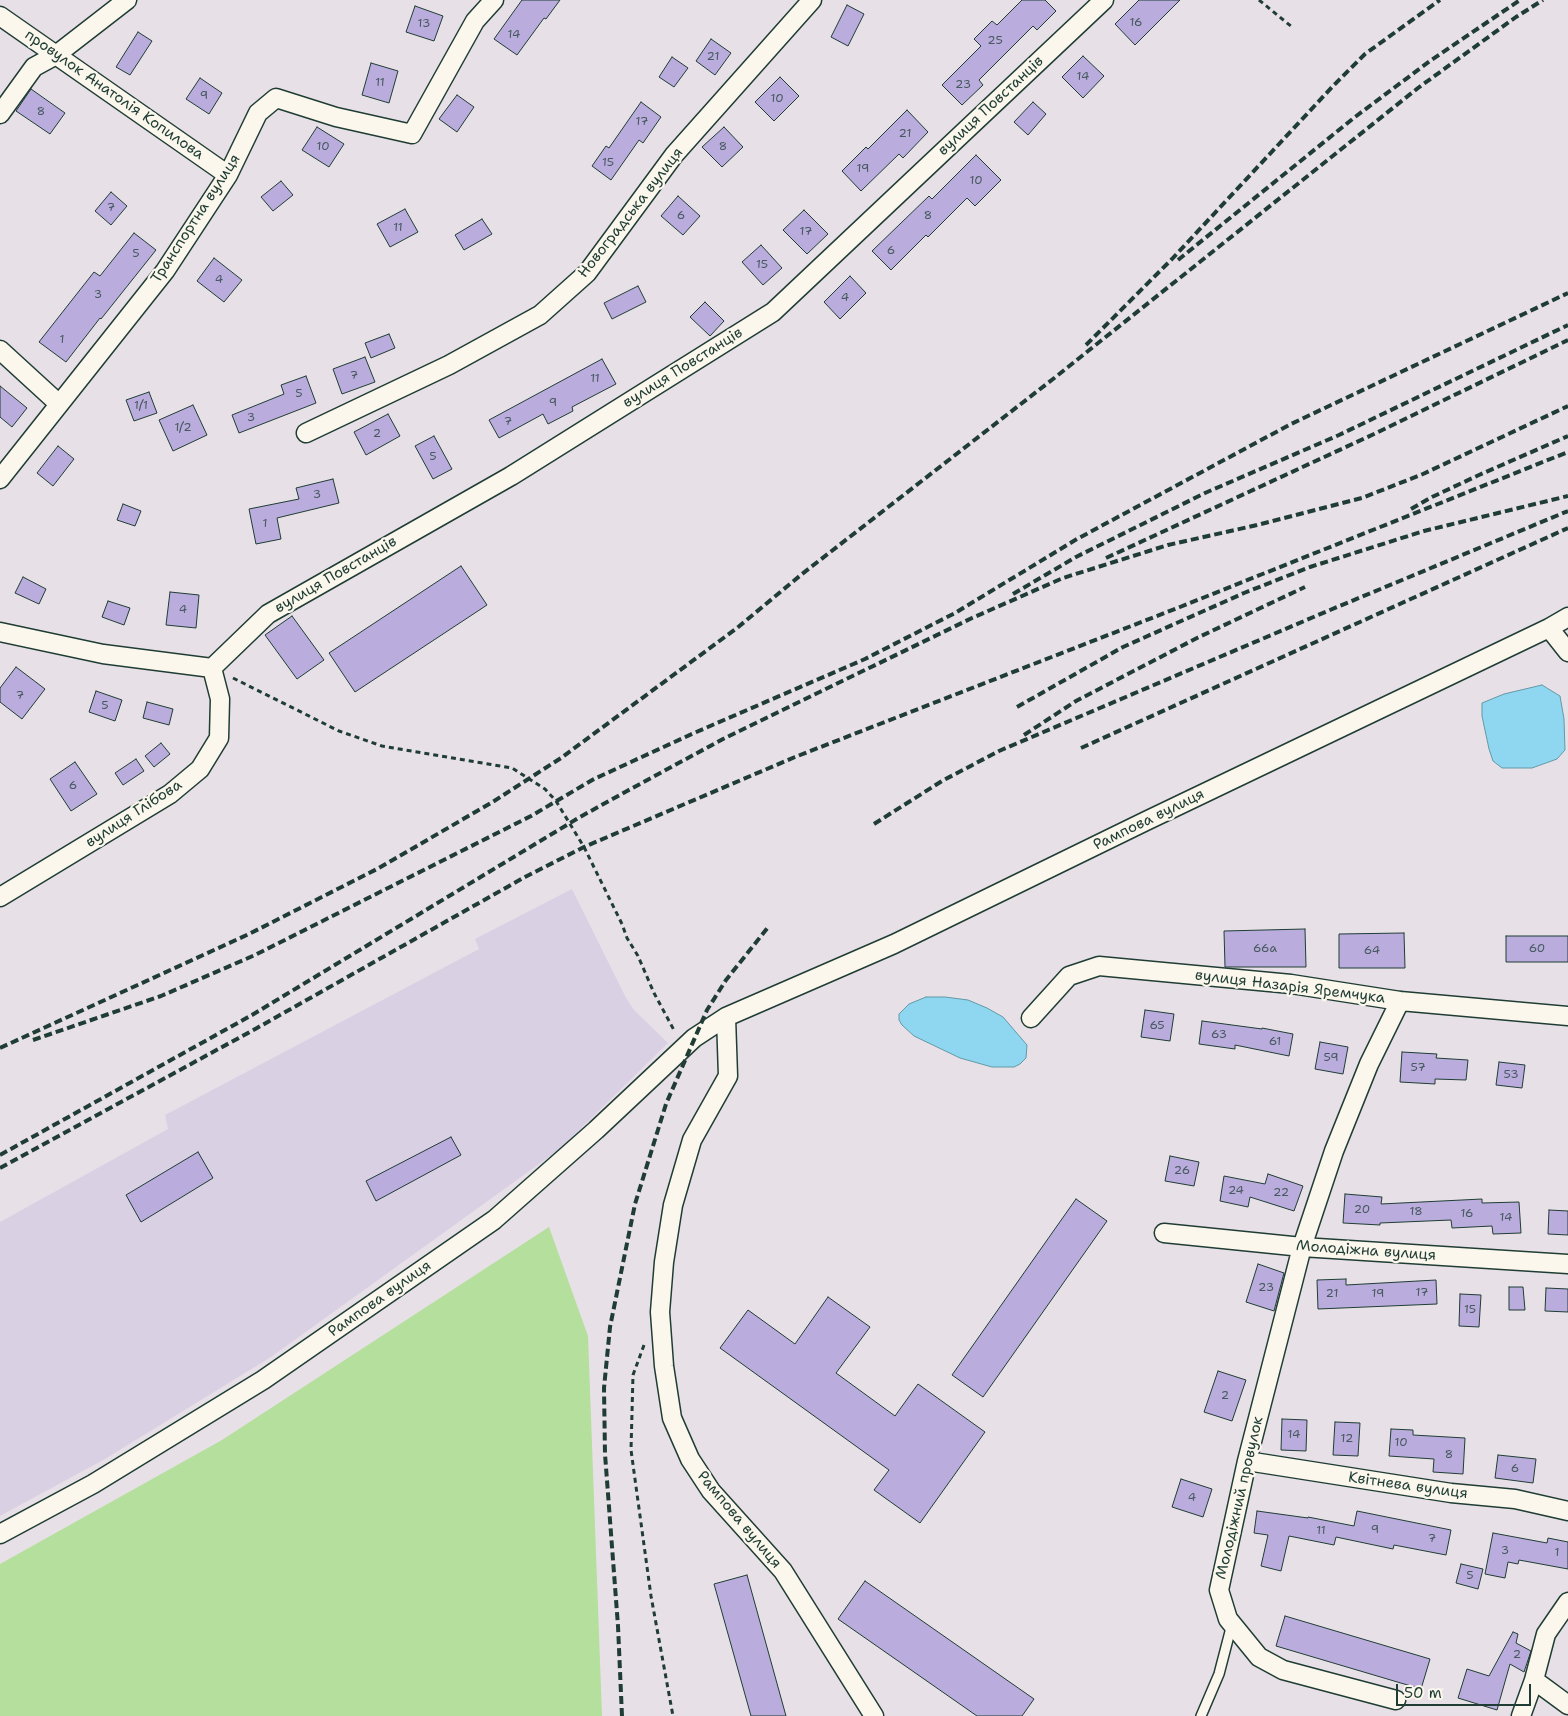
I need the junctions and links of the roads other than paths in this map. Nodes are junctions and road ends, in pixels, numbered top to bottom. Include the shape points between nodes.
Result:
1 (127, 0) edge
2 (494, 0) edge
3 (812, 0) edge
4 (1104, 0) edge
5 (0, 16) edge
6 (56, 55) junction
7 (0, 114) edge
8 (228, 175) junction
9 (0, 350) edge
10 (59, 404) junction
11 (306, 433) dead end
12 (0, 479) edge
13 (1568, 617) edge
14 (1549, 628) junction
15 (0, 632) edge
16 (1568, 652) edge
17 (212, 668) junction
18 (0, 897) edge
19 (1400, 1001) junction
20 (1568, 1016) edge
21 (726, 1017) junction
22 (1032, 1018) dead end
23 (1164, 1233) dead end
24 (1302, 1247) junction
25 (1568, 1264) edge
26 (1247, 1461) junction
27 (1568, 1511) edge
28 (0, 1534) edge
29 (1568, 1602) edge
30 (1232, 1624) junction
31 (1534, 1680) junction
32 (1396, 1700) dead end
33 (1568, 1705) edge
34 (874, 1716) edge
35 (1201, 1716) edge
36 (1521, 1716) edge

1 - 6 street
2 - 8 street, Транспортна вулиця via 475,21 412,134 336,117 276,98 258,113
3 - 11 street, Новоградська вулиця via 674,155 587,273 540,315 449,365
4 - 17 street, вулиця Повстанців via 772,312 511,476 268,614
5 - 6 street, провулок Анатолія Копилова
6 - 7 street via 34,67
6 - 8 street, провулок Анатолія Копилова
8 - 10 street, Транспортна вулиця via 165,271
9 - 10 street
10 - 12 street, Транспортна вулиця
13 - 14 street, Рампова вулиця
14 - 16 street
14 - 21 street, Рампова вулиця via 894,944
15 - 17 street via 103,654
17 - 18 street, вулиця Глібова via 220,699 219,738 200,769 170,794
19 - 20 street, вулиця Назарія Яремчука
19 - 22 street, вулиця Назарія Яремчука via 1291,984 1099,966 1069,976
19 - 24 street, Молодіжний провулок via 1369,1064 1334,1151
21 - 28 street, Рампова вулиця via 694,1038 494,1220 263,1380 93,1484
21 - 34 street, Рампова вулиця via 728,1076 692,1140 673,1205 664,1262 660,1312 672,1418 700,1475 783,1571
23 - 24 street, Молодіжна вулиця
24 - 25 street, Молодіжна вулиця
24 - 26 street, Молодіжний провулок
26 - 27 street, Квітнева вулиця via 1451,1493 1515,1499
26 - 30 street, Молодіжний провулок via 1219,1590
29 - 31 street via 1546,1634
30 - 32 street, Молодіжний провулок via 1259,1657 1283,1670
30 - 35 lane via 1219,1674
31 - 33 street
31 - 36 street

